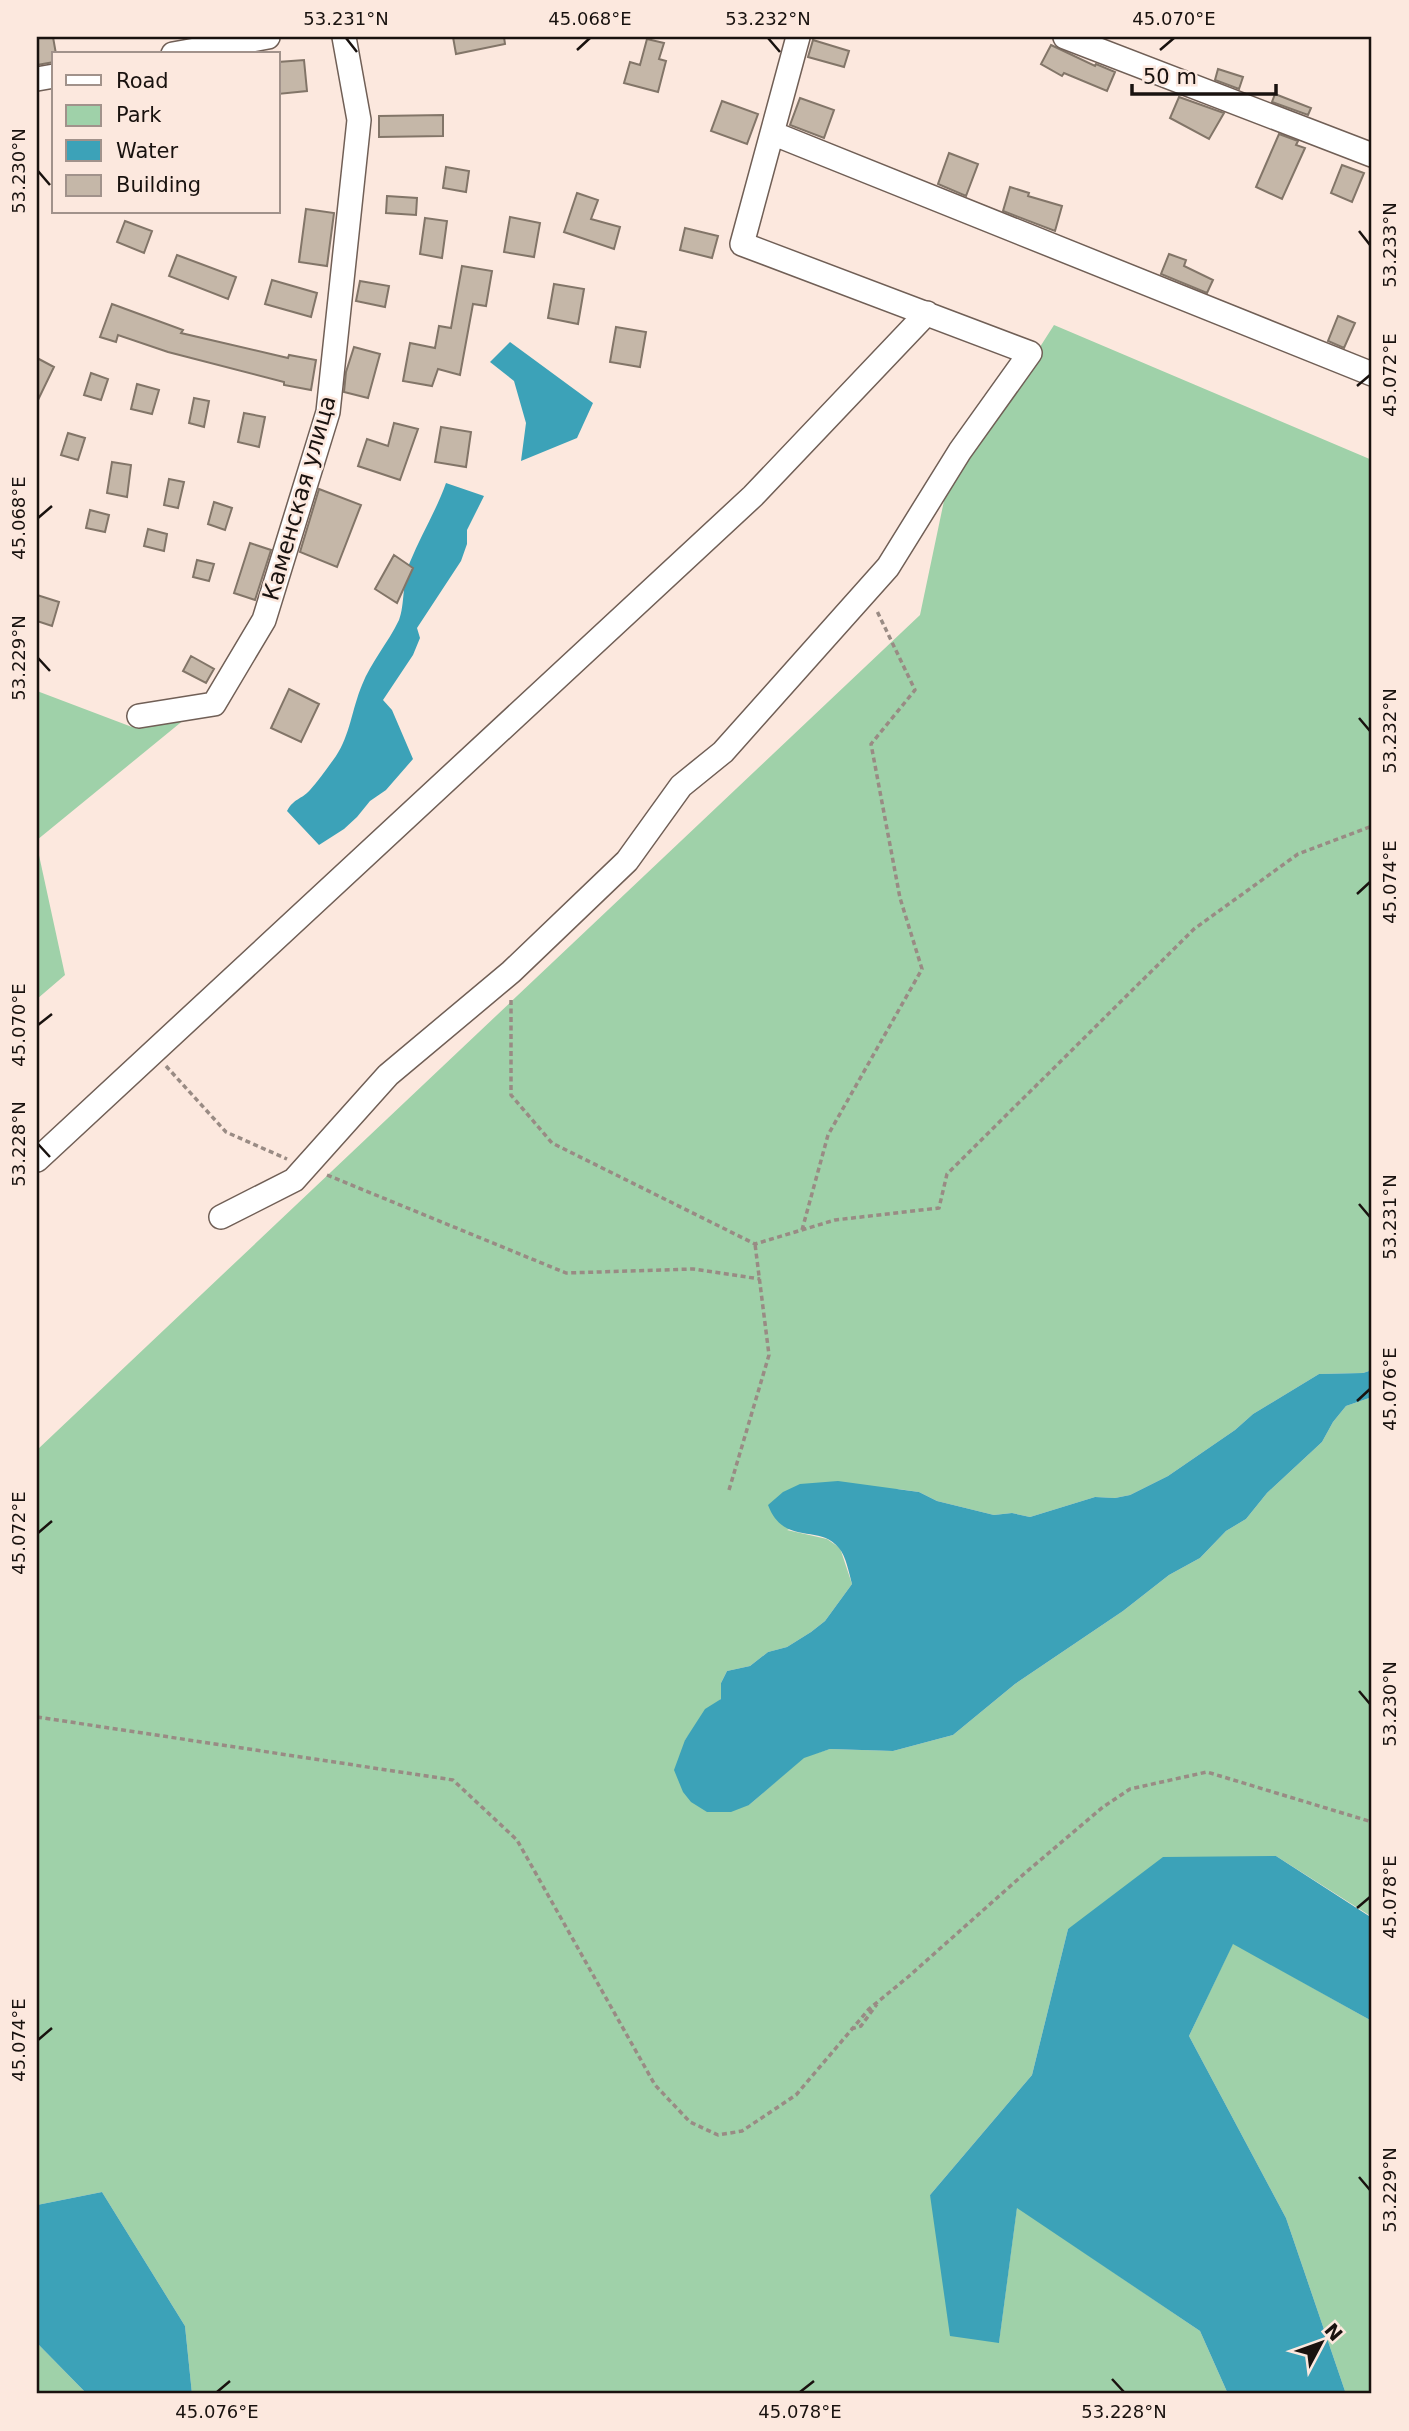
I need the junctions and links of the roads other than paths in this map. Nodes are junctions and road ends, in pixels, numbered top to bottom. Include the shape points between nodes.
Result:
1 (268, 37) edge
2 (344, 37) edge
3 (798, 37) edge
4 (1065, 37) edge
5 (184, 52) edge
6 (772, 132) junction
7 (1372, 155) edge
8 (927, 313) junction
9 (1372, 374) edge
10 (139, 716) dead end
11 (37, 1160) edge
12 (221, 1217) dead end

1 - 5 street
2 - 10 street, Каменская улица via 359,120 328,412 264,620 214,704
3 - 6 street
4 - 7 street
6 - 8 street via 742,244
6 - 9 street
8 - 11 street via 752,496
8 - 12 street via 1030,353 888,567 723,752 681,786 627,861 511,972 388,1075 294,1180

